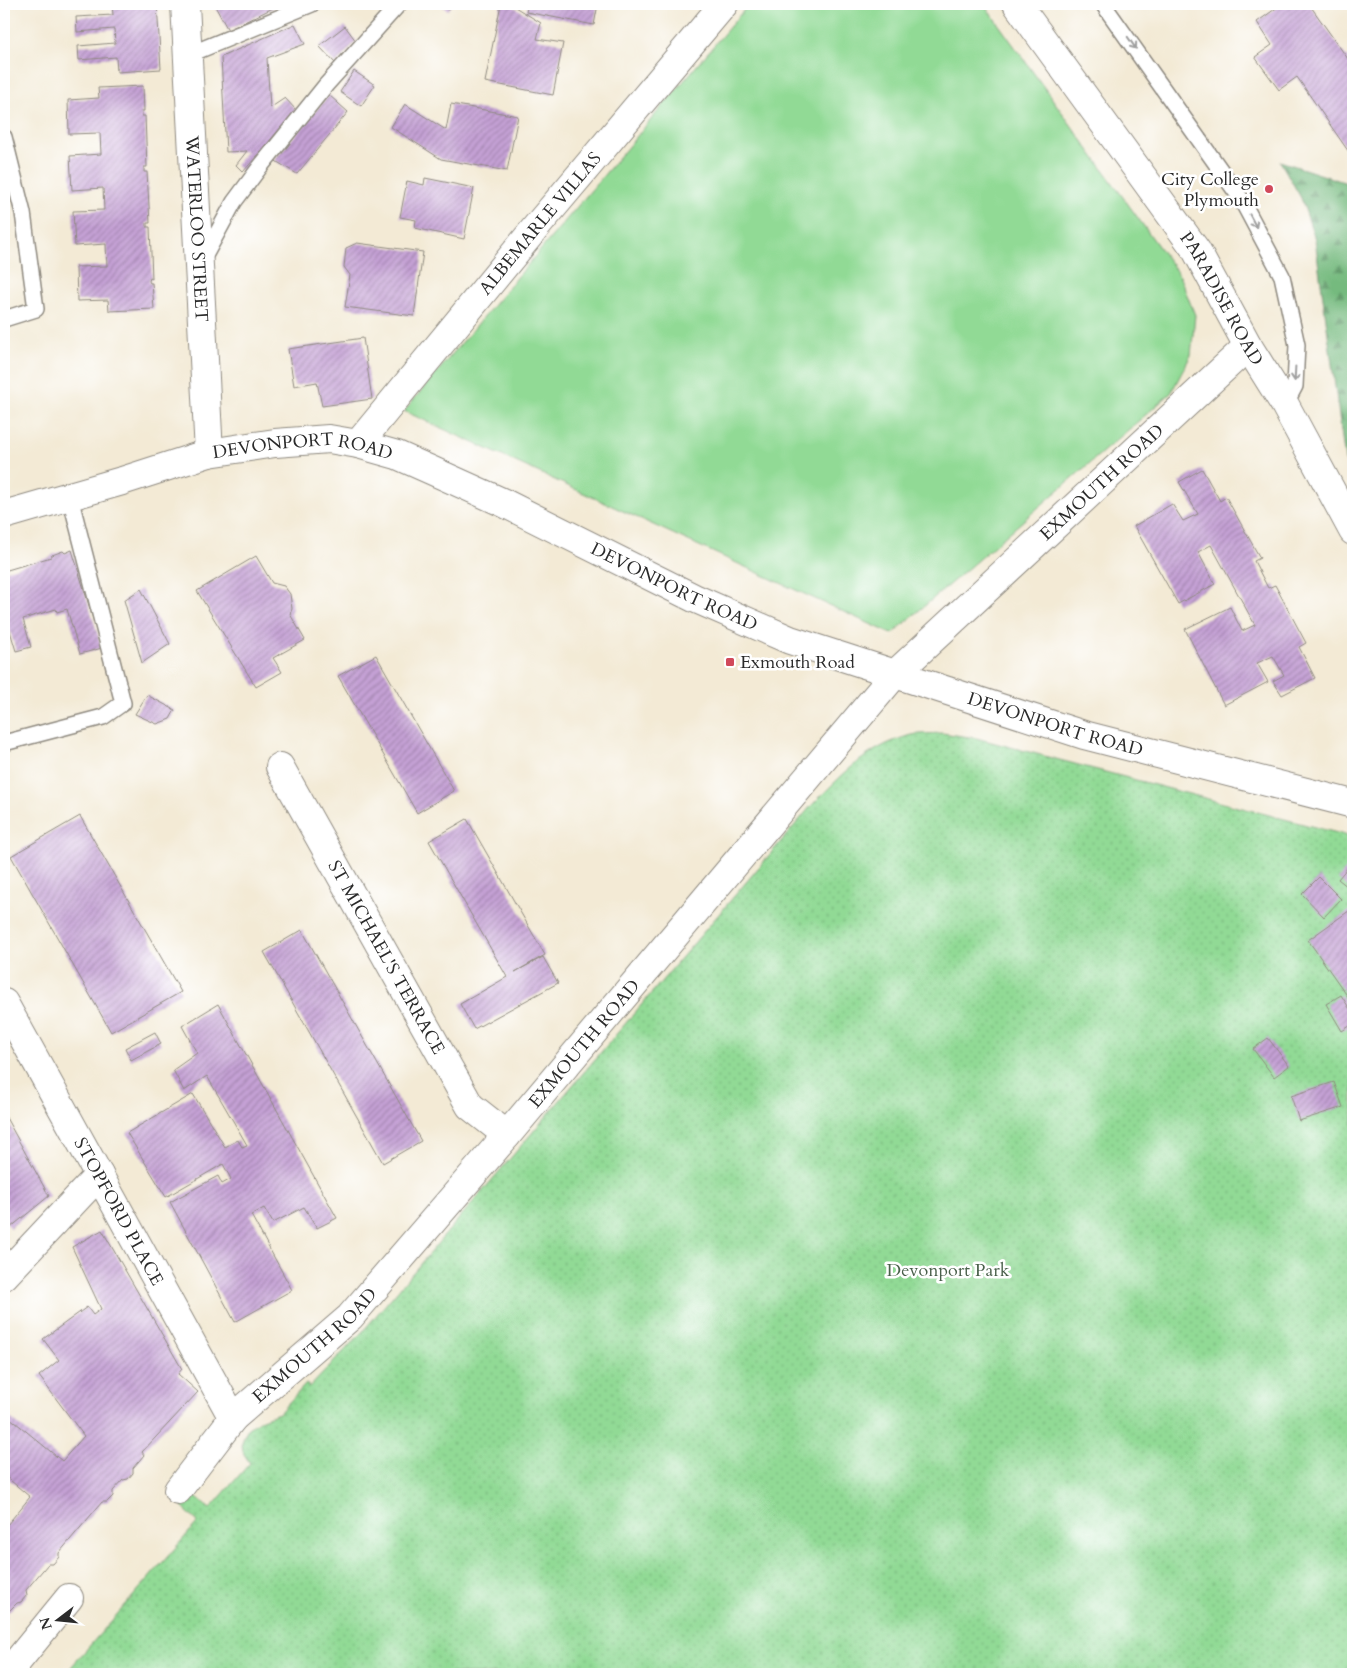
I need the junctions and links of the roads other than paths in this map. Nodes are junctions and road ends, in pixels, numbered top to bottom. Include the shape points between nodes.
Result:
1 (185, 4) edge
2 (312, 4) edge
3 (399, 4) edge
4 (724, 4) edge
5 (1017, 4) edge
6 (1103, 4) edge
7 (188, 55) junction
8 (4, 137) edge
9 (199, 267) junction
10 (4, 320) edge
11 (1248, 346) junction
12 (1285, 405) junction
13 (358, 444) junction
14 (209, 453) junction
15 (70, 497) junction
16 (4, 515) edge
17 (1353, 531) edge
18 (894, 674) junction
19 (4, 743) edge
20 (280, 767) dead end
21 (1353, 804) edge
22 (4, 1003) edge
23 (506, 1135) junction
24 (99, 1174) junction
25 (4, 1276) edge
26 (233, 1418) junction
27 (178, 1490) dead end
28 (69, 1598) dead end
29 (7, 1674) edge

1 - 7 street, WATERLOO STREET
2 - 7 lane
3 - 9 lane via 326,85 234,202
4 - 13 street, ALBEMARLE VILLAS
5 - 11 street, PARADISE ROAD via 1196,250
6 -> 12 lane via 1241,199 1282,276 1297,345 1295,386
7 - 9 street, WATERLOO STREET
8 - 10 lane via 23,213 36,309
9 - 14 street, WATERLOO STREET
11 - 12 street, PARADISE ROAD
11 - 18 street, EXMOUTH ROAD
12 - 17 street, PARADISE ROAD
13 - 14 street, DEVONPORT ROAD via 328,439
13 - 18 street, DEVONPORT ROAD via 397,455 504,503 694,598 782,637
14 - 15 street, DEVONPORT ROAD
15 - 16 street, DEVONPORT ROAD
15 - 19 lane via 123,703 103,717
18 - 21 street, DEVONPORT ROAD via 1084,735
18 - 23 street, EXMOUTH ROAD
20 - 23 street, ST MICHAEL'S TERRACE via 470,1106
22 - 24 street, STOPFORD PLACE
23 - 26 street, EXMOUTH ROAD via 350,1317
24 - 25 street
24 - 26 street, STOPFORD PLACE
26 - 27 street, EXMOUTH ROAD
28 - 29 street

